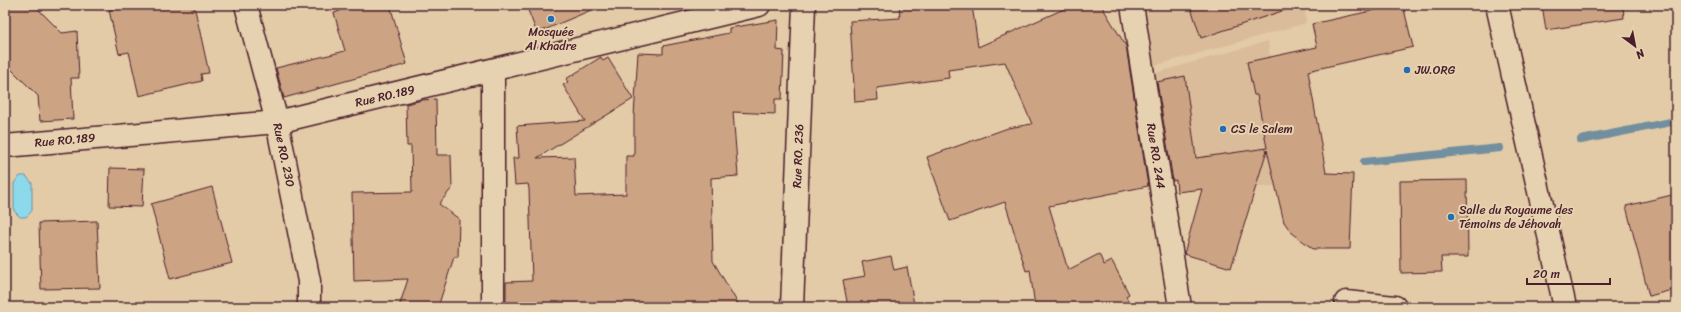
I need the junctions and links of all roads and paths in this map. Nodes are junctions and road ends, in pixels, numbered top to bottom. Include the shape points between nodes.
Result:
1 (246, 5) edge
2 (759, 5) edge
3 (804, 5) edge
4 (1132, 5) edge
5 (1497, 5) edge
6 (493, 71) junction
7 (277, 122) junction
8 (5, 146) edge
9 (1346, 302) dead end
10 (309, 307) edge
11 (493, 307) edge
12 (792, 307) edge
13 (1180, 307) edge
14 (1395, 307) edge
15 (1565, 307) edge

1 - 7 street, Rue RO. 230
2 - 6 street, Rue RO.189
3 - 12 street, Rue RO. 236
4 - 13 street, Rue RO. 244
5 - 15 street
6 - 7 street, Rue RO.189
6 - 11 street
7 - 8 street, Rue RO.189
7 - 10 street, Rue RO. 230 via 309,281
9 - 14 street

